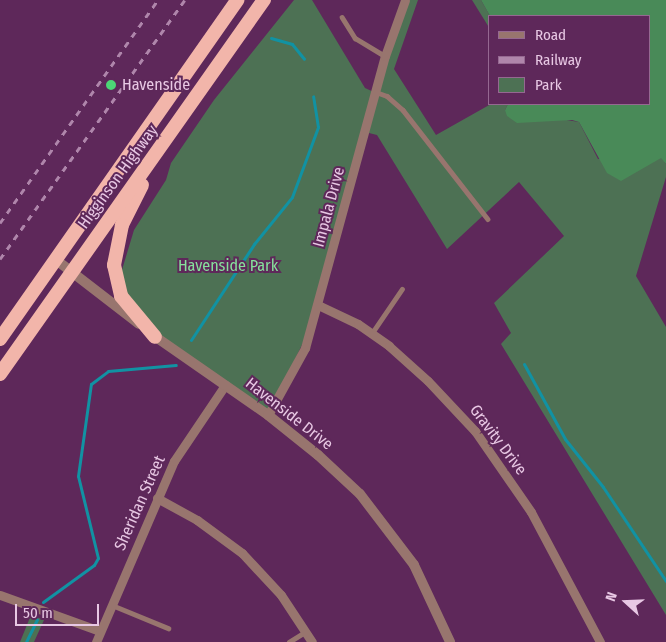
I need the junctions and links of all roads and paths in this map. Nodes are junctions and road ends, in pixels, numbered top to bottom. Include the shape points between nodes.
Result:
1 (237, 0) edge
2 (264, 0) edge
3 (405, 0) edge
4 (342, 17) dead end
5 (385, 56) junction
6 (376, 92) junction
7 (160, 148) junction
8 (488, 219) dead end
9 (55, 259) junction
10 (71, 271) junction
11 (402, 289) dead end
12 (318, 304) junction
13 (372, 333) junction
14 (155, 337) junction
15 (0, 339) edge
16 (0, 374) edge
17 (225, 384) junction
18 (268, 415) junction
19 (157, 498) junction
20 (0, 595) edge
21 (112, 604) junction
22 (168, 628) dead end
23 (100, 631) junction
24 (306, 632) junction
25 (96, 642) edge
26 (290, 642) edge
27 (312, 642) edge
28 (450, 642) edge
29 (600, 642) edge

1 - 9 highway, Higginson Highway
2 - 7 highway, Higginson Highway
3 - 5 street, Impala Drive
4 - 5 lane via 355,38
5 - 6 street, Impala Drive
6 - 8 lane via 387,96 403,110
6 - 12 street, Impala Drive
7 - 10 highway, Higginson Highway
7 - 14 highway via 122,225 114,264 122,296
9 - 10 street, Havenside Drive
9 - 15 highway, Higginson Highway
10 - 14 street, Havenside Drive
10 - 16 highway, Higginson Highway
11 - 13 lane
12 - 13 street, Gravity Drive
12 - 18 street, Impala Drive via 298,365
13 - 29 street, Gravity Drive via 445,398 493,455 546,539
14 - 17 street, Havenside Drive
17 - 18 street, Havenside Drive
17 - 19 street, Sheridan Street via 174,461
18 - 28 street, Havenside Drive via 339,473 375,513 425,584
19 - 21 street, Sheridan Street
19 - 24 street via 197,520 242,554 281,595
20 - 23 street
21 - 22 lane
21 - 23 street, Sheridan Street
23 - 25 street, Sheridan Street
24 - 26 lane
24 - 27 street

